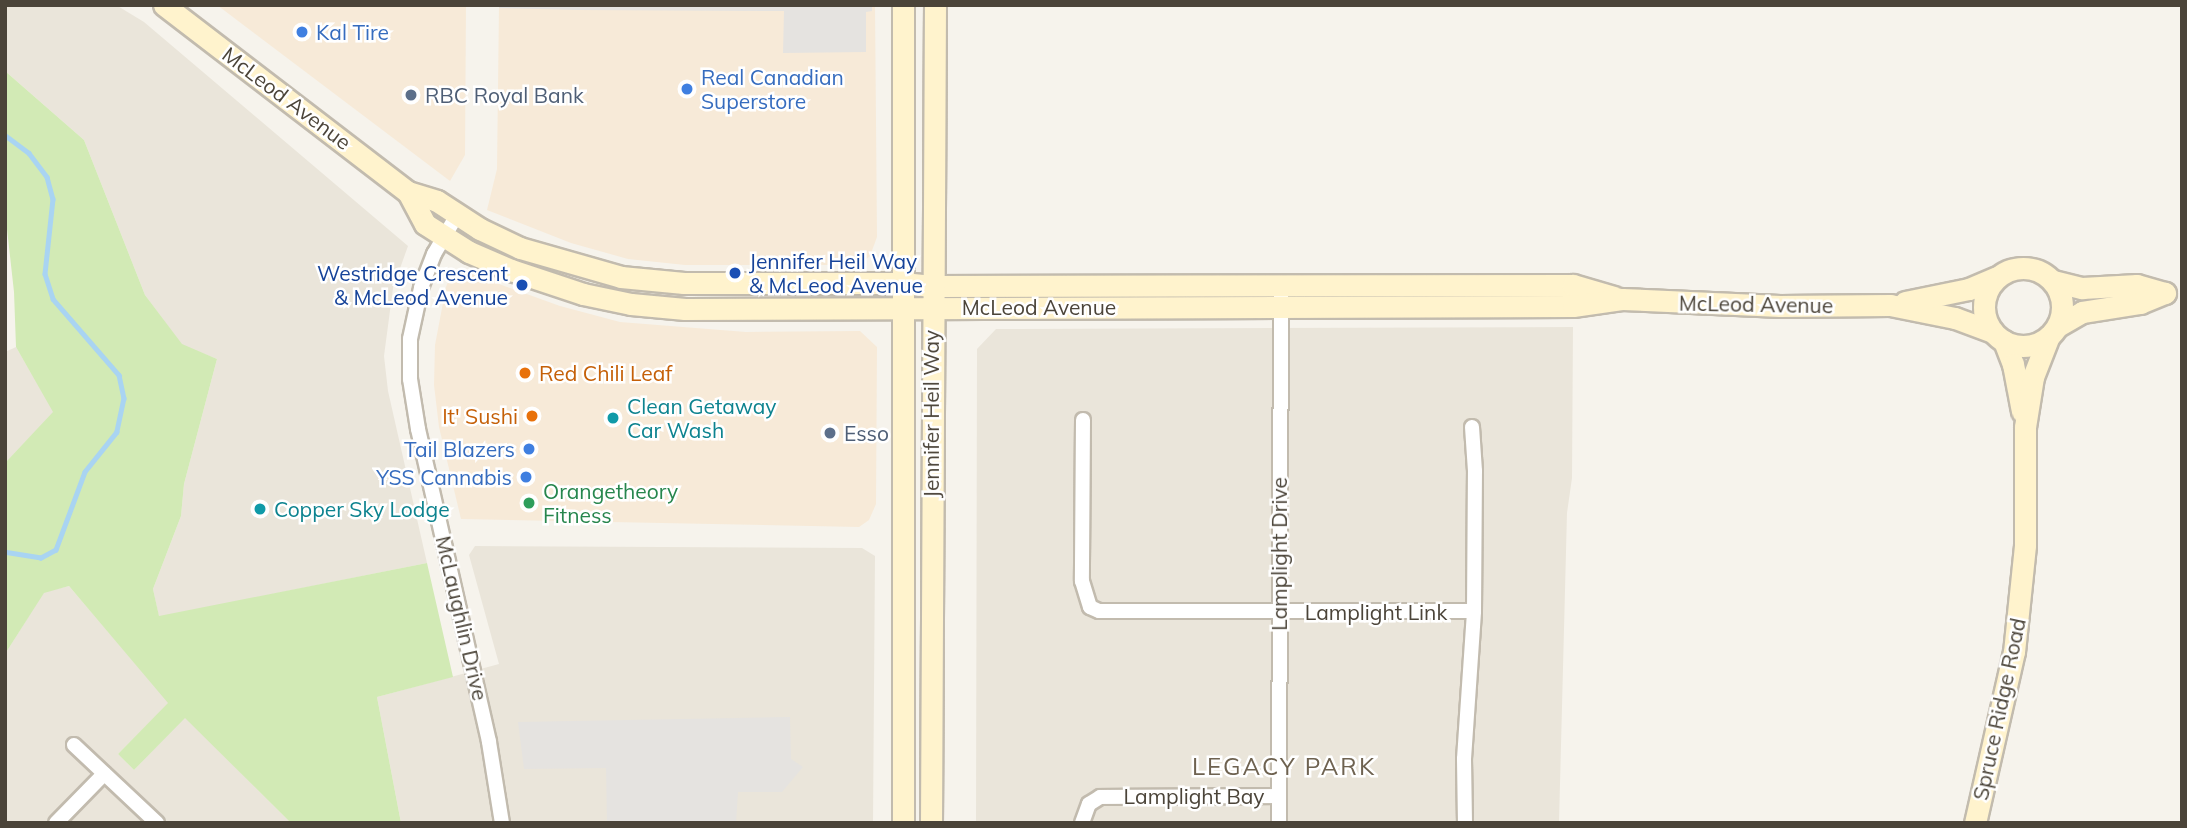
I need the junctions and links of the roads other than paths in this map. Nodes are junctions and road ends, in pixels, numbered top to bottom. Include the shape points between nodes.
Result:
1 (164, 5) edge
2 (903, 5) edge
3 (935, 5) edge
4 (408, 192) junction
5 (457, 215) junction
6 (444, 236) junction
7 (1997, 277) junction
8 (2053, 281) junction
9 (903, 283) junction
10 (932, 296) junction
11 (1281, 296) junction
12 (1891, 305) junction
13 (902, 311) junction
14 (2054, 331) junction
15 (1998, 337) junction
16 (1083, 419) dead end
17 (1472, 427) dead end
18 (2025, 427) junction
19 (1474, 611) junction
20 (1279, 613) junction
21 (74, 745) dead end
22 (104, 774) junction
23 (1279, 796) junction
24 (56, 823) edge
25 (157, 823) edge
26 (502, 823) edge
27 (903, 823) edge
28 (931, 823) edge
29 (1082, 823) edge
30 (1279, 823) edge
31 (1465, 823) edge
32 (1975, 823) edge

1 - 4 street, McLeod Avenue
2 - 9 street, Jennifer Heil Way
3 - 10 street, Jennifer Heil Way
4 - 5 street, McLeod Avenue via 437,201
4 - 6 street, McLeod Avenue via 425,224
5 - 6 street, McLaughlin Drive
5 - 9 street, McLeod Avenue via 520,248 621,277 684,283
6 - 13 street, McLeod Avenue via 535,279 631,304 728,311
6 - 26 street, McLaughlin Drive via 427,270 415,313 410,379 489,742
7 - 8 street via 2009,270 2030,268
7 - 12 street, McLeod Avenue via 1956,293
7 - 15 street via 1984,307
8 - 14 street via 2063,306
8 - 14 street via 2082,288 2137,285 2165,293 2140,303 2082,312
9 - 10 street, McLeod Avenue
9 - 13 street, Jennifer Heil Way
10 - 11 street, McLeod Avenue
10 - 13 street, McLeod Avenue
10 - 28 street, Jennifer Heil Way
11 - 12 street, McLeod Avenue via 1573,285 1622,299
11 - 20 street, Lamplight Drive
12 - 15 street, McLeod Avenue via 1955,318
13 - 27 street, Jennifer Heil Way
14 - 15 street via 2024,346
14 - 18 street, Spruce Ridge Road via 2033,377
15 - 18 street, Spruce Ridge Road via 2013,364
16 - 20 street, Lamplight Link via 1082,581 1090,607 1105,612
17 - 19 street
18 - 32 street, Spruce Ridge Road via 2021,600 2007,689
19 - 20 street, Lamplight Link
19 - 31 street via 1464,759
20 - 23 street, Lamplight Drive
21 - 22 street
22 - 24 street
22 - 25 street
23 - 29 street, Lamplight Bay via 1100,797 1089,804
23 - 30 street, Lamplight Drive

